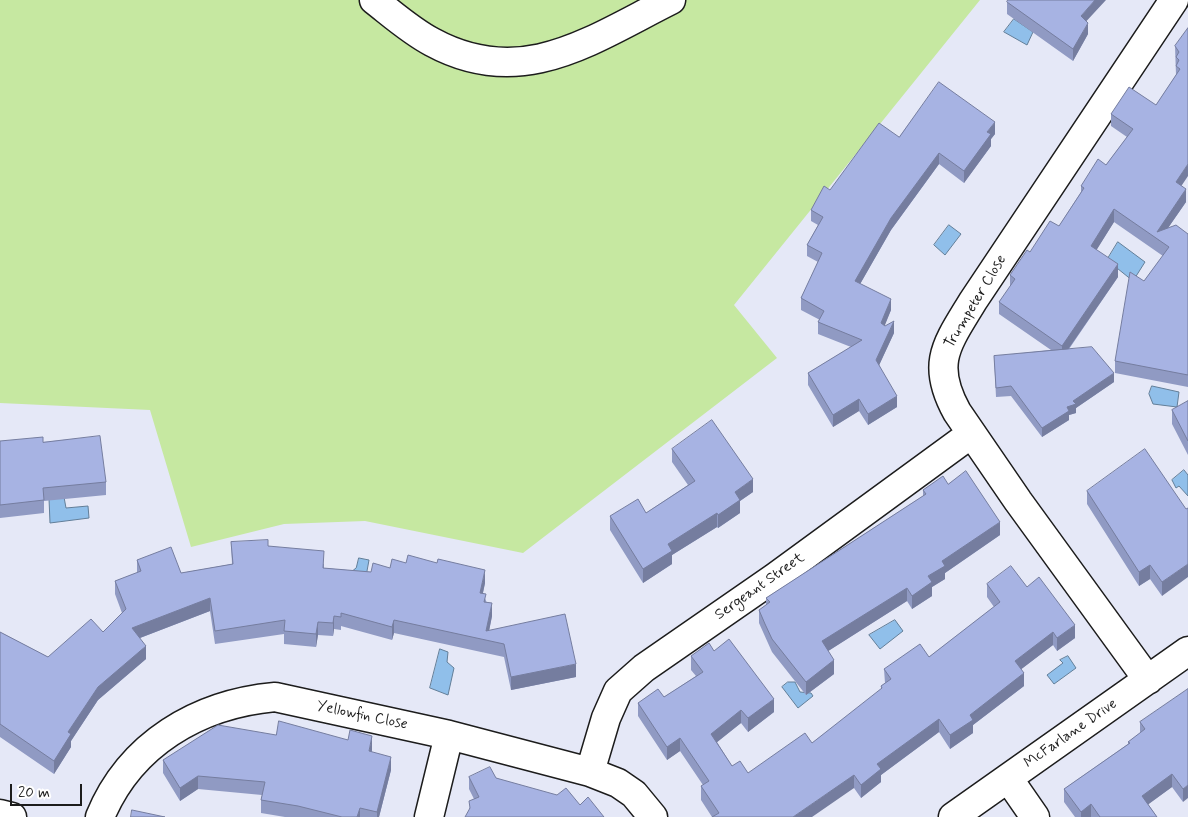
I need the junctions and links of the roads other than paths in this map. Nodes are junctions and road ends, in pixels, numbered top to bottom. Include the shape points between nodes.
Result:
1 (374, 0) edge
2 (671, 0) edge
3 (1174, 0) edge
4 (971, 434) junction
5 (1188, 651) edge
6 (1148, 680) junction
7 (449, 735) junction
8 (590, 772) junction
9 (1008, 778) junction
10 (0, 814) edge
11 (12, 817) edge
12 (100, 817) edge
13 (429, 817) edge
14 (653, 817) edge
15 (953, 817) edge
16 (1035, 817) edge

1 - 2 street via 432,42 464,56 499,64 540,60 580,47
3 - 4 street, Trumpeter Close via 950,339 942,359 943,377 948,397
4 - 6 street, Trumpeter Close
4 - 8 street, Sergeant Street via 644,668 618,691 606,718
5 - 6 street, McFarlane Drive
6 - 9 street, McFarlane Drive
7 - 8 street, Yellowfin Close
7 - 12 street, Yellowfin Close via 275,697 246,700 213,709 154,742 129,769 107,800
7 - 13 street
8 - 14 street, Yellowfin Close via 618,783 634,794
9 - 15 street, McFarlane Drive
9 - 16 street
10 - 11 street

